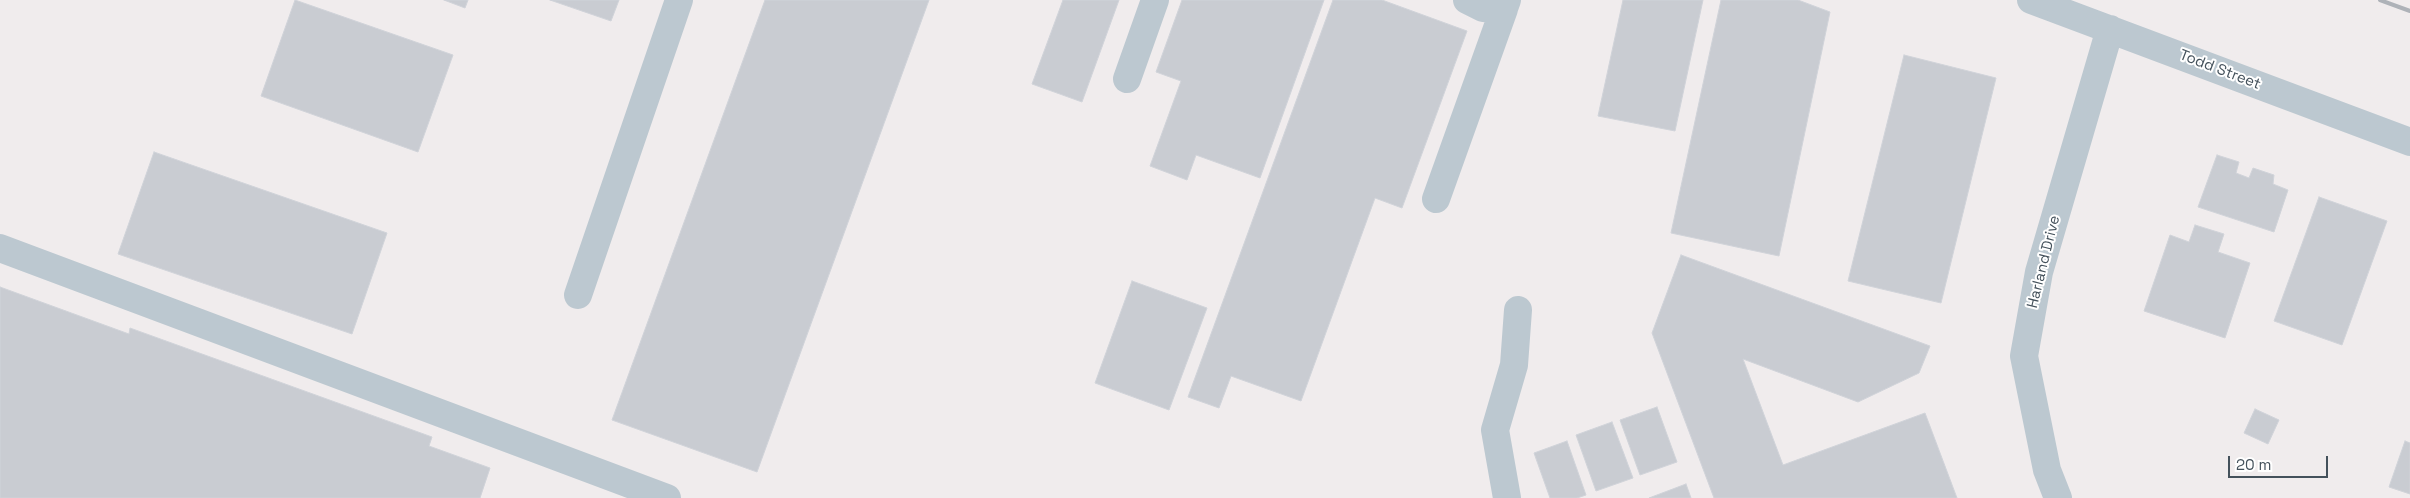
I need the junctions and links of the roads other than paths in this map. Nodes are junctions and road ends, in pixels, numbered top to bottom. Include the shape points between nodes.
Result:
1 (679, 0) edge
2 (1155, 0) edge
3 (1467, 0) edge
4 (2031, 0) edge
5 (1506, 5) edge
6 (2110, 29) junction
7 (1127, 78) dead end
8 (2410, 142) edge
9 (1436, 199) dead end
10 (0, 248) edge
11 (578, 295) dead end
12 (1518, 310) dead end
13 (667, 498) edge
14 (1507, 498) edge
15 (2058, 498) edge

1 - 11 street
2 - 7 street
3 - 5 street via 1483,8
4 - 6 street, Todd Street
5 - 9 street
6 - 8 street, Todd Street
6 - 15 street, Harland Drive via 2039,272 2024,356 2047,470
10 - 13 street
12 - 14 street via 1514,365 1495,430

